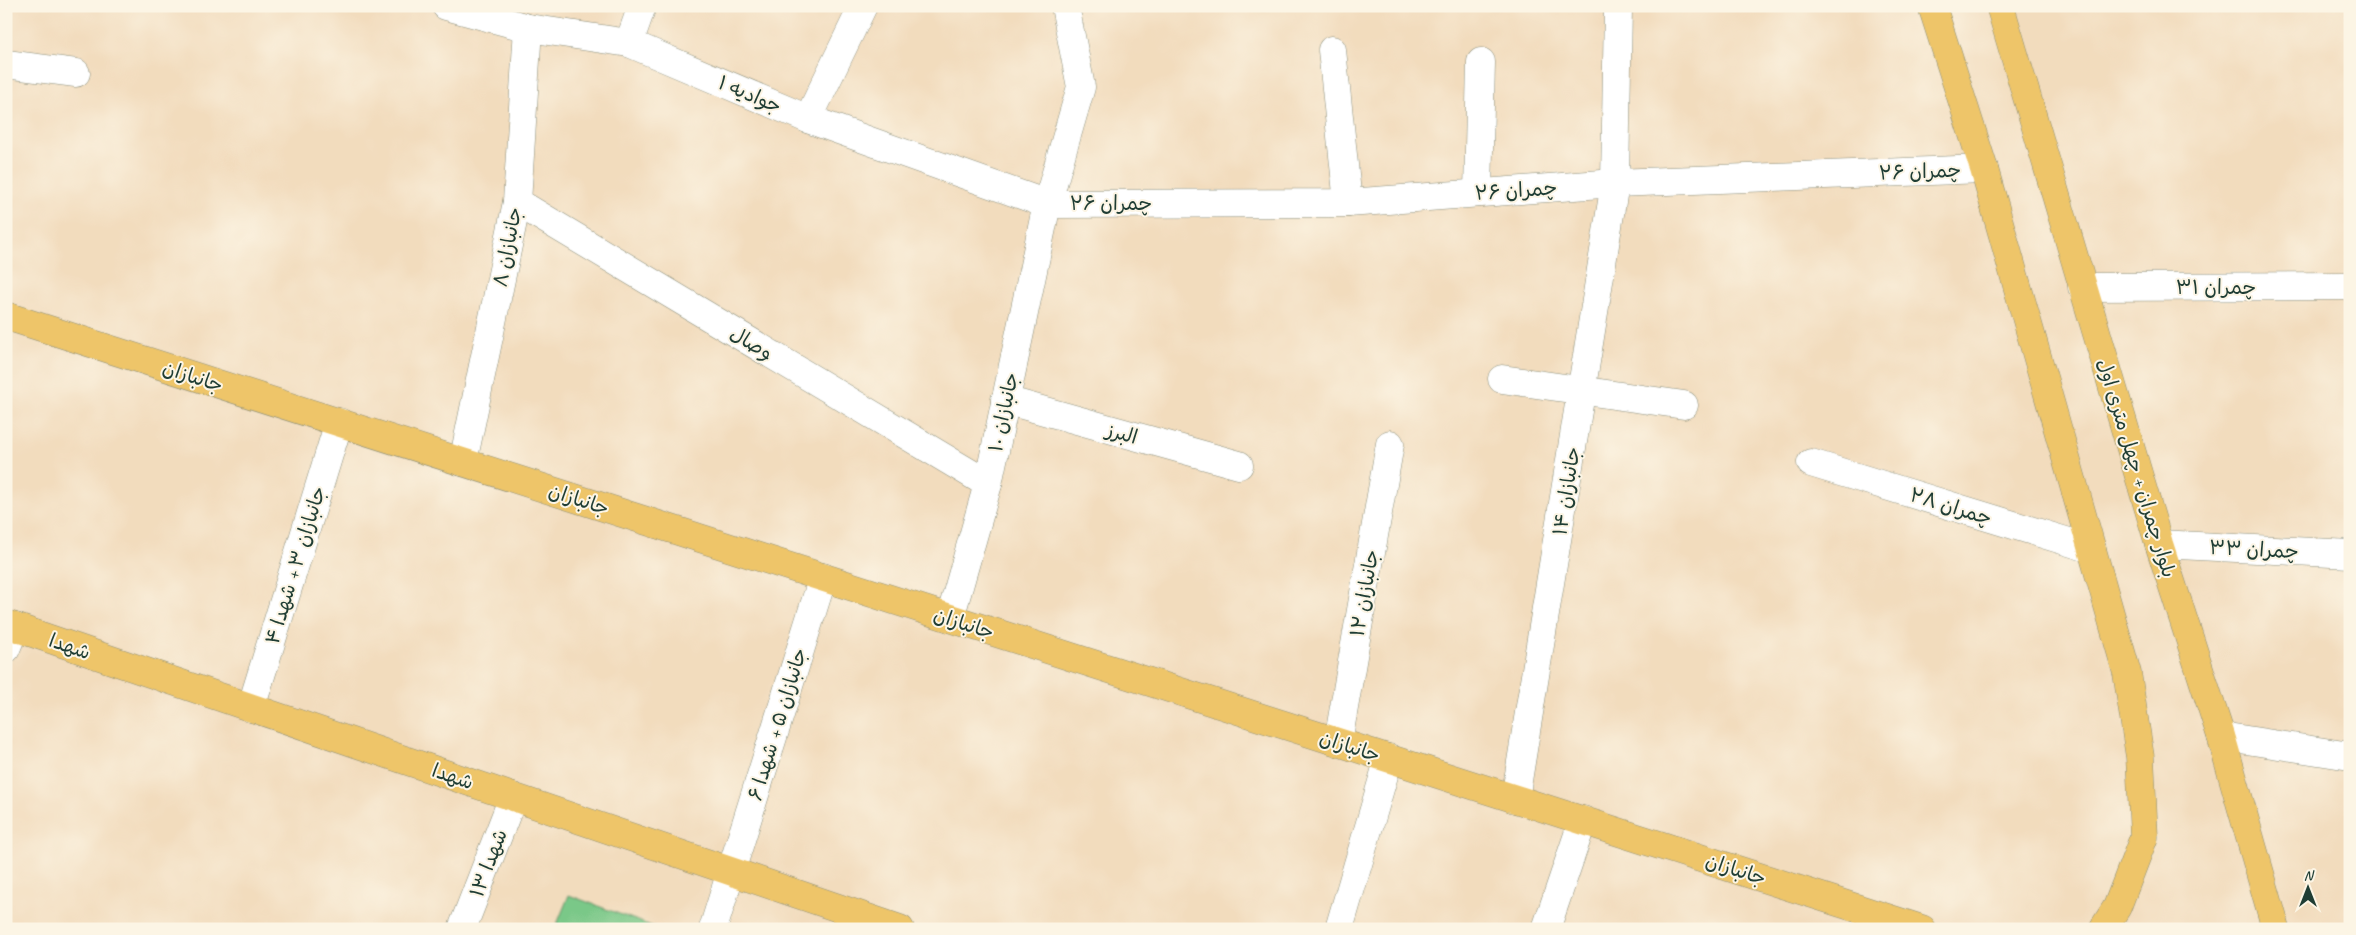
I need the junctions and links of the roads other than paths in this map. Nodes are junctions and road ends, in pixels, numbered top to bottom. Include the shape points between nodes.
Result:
1 (446, 6) edge
2 (642, 6) edge
3 (863, 6) edge
4 (1065, 6) edge
5 (1618, 6) edge
6 (1932, 6) edge
7 (2000, 6) edge
8 (528, 28) junction
9 (629, 43) junction
10 (1332, 50) dead end
11 (1481, 62) dead end
12 (6, 64) edge
13 (76, 73) dead end
14 (808, 118) junction
15 (1984, 168) junction
16 (1615, 183) junction
17 (1478, 193) junction
18 (517, 202) junction
19 (1348, 203) junction
20 (1048, 204) junction
21 (2350, 286) edge
22 (2082, 287) junction
23 (6, 316) edge
24 (1502, 379) dead end
25 (1583, 390) junction
26 (1005, 400) junction
27 (1684, 405) dead end
28 (339, 422) junction
29 (1390, 444) dead end
30 (463, 462) junction
31 (1810, 463) dead end
32 (1239, 465) dead end
33 (988, 484) junction
34 (2159, 544) junction
35 (2092, 549) junction
36 (2350, 554) edge
37 (823, 577) junction
38 (950, 618) junction
39 (9, 634) edge
40 (251, 708) junction
41 (2221, 736) junction
42 (1338, 742) junction
43 (2350, 756) edge
44 (1389, 758) junction
45 (513, 797) junction
46 (1516, 798) junction
47 (1583, 820) junction
48 (730, 871) junction
49 (462, 929) edge
50 (713, 929) edge
51 (900, 929) edge
52 (1339, 929) edge
53 (1546, 929) edge
54 (1922, 929) edge
55 (2103, 929) edge
56 (2276, 929) edge

1 - 8 street, جوادیه ۱
2 - 9 street
3 - 14 street
4 - 20 street, جانبازان ۱۰ via 1081,87
5 - 16 street, جانبازان ۱۴
6 - 15 main road
7 - 22 main road, بلوار چمران + چهل متری اول
8 - 9 street, جوادیه ۱
8 - 18 street, جانبازان ۸
9 - 14 street, جوادیه ۱
10 - 19 street
11 - 17 street
12 - 13 street
14 - 20 street, جوادیه ۱
15 - 16 street, چمران ۲۶
15 - 35 main road
16 - 17 street, چمران ۲۶
16 - 25 street, جانبازان ۱۴
17 - 19 street, چمران ۲۶
18 - 30 street, جانبازان ۸
18 - 33 street, وصال
19 - 20 street, چمران ۲۶
20 - 26 street, جانبازان ۱۰
21 - 22 street, چمران ۳۱
22 - 34 main road, بلوار چمران + چهل متری اول
23 - 28 main road, جانبازان
24 - 25 street
25 - 27 street
25 - 46 street, جانبازان ۱۴
26 - 32 street, البرز
26 - 33 street, جانبازان ۱۰
28 - 30 main road, جانبازان
28 - 40 street, جانبازان ۳ + شهدا ۴
29 - 42 street, جانبازان ۱۲
30 - 37 main road, جانبازان
31 - 35 street, چمران ۲۸
33 - 38 street, جانبازان ۱۰
34 - 36 street, چمران ۳۳
34 - 41 main road, بلوار چمران + چهل متری اول
35 - 55 main road via 2127,673 2140,757 2144,837 2117,907
37 - 38 main road, جانبازان
37 - 48 street, جانبازان ۵ + شهدا ۶
38 - 42 main road, جانبازان
39 - 40 main road, شهدا
40 - 45 main road, شهدا
41 - 43 street
41 - 56 main road, بلوار چمران + چهل متری اول
42 - 44 main road, جانبازان
44 - 46 main road, جانبازان
44 - 52 street
45 - 48 main road, شهدا
45 - 49 street, شهدا ۱۳
46 - 47 main road, جانبازان
47 - 53 street
47 - 54 main road, جانبازان
48 - 50 street, جانبازان ۵ + شهدا ۶
48 - 51 main road, شهدا

